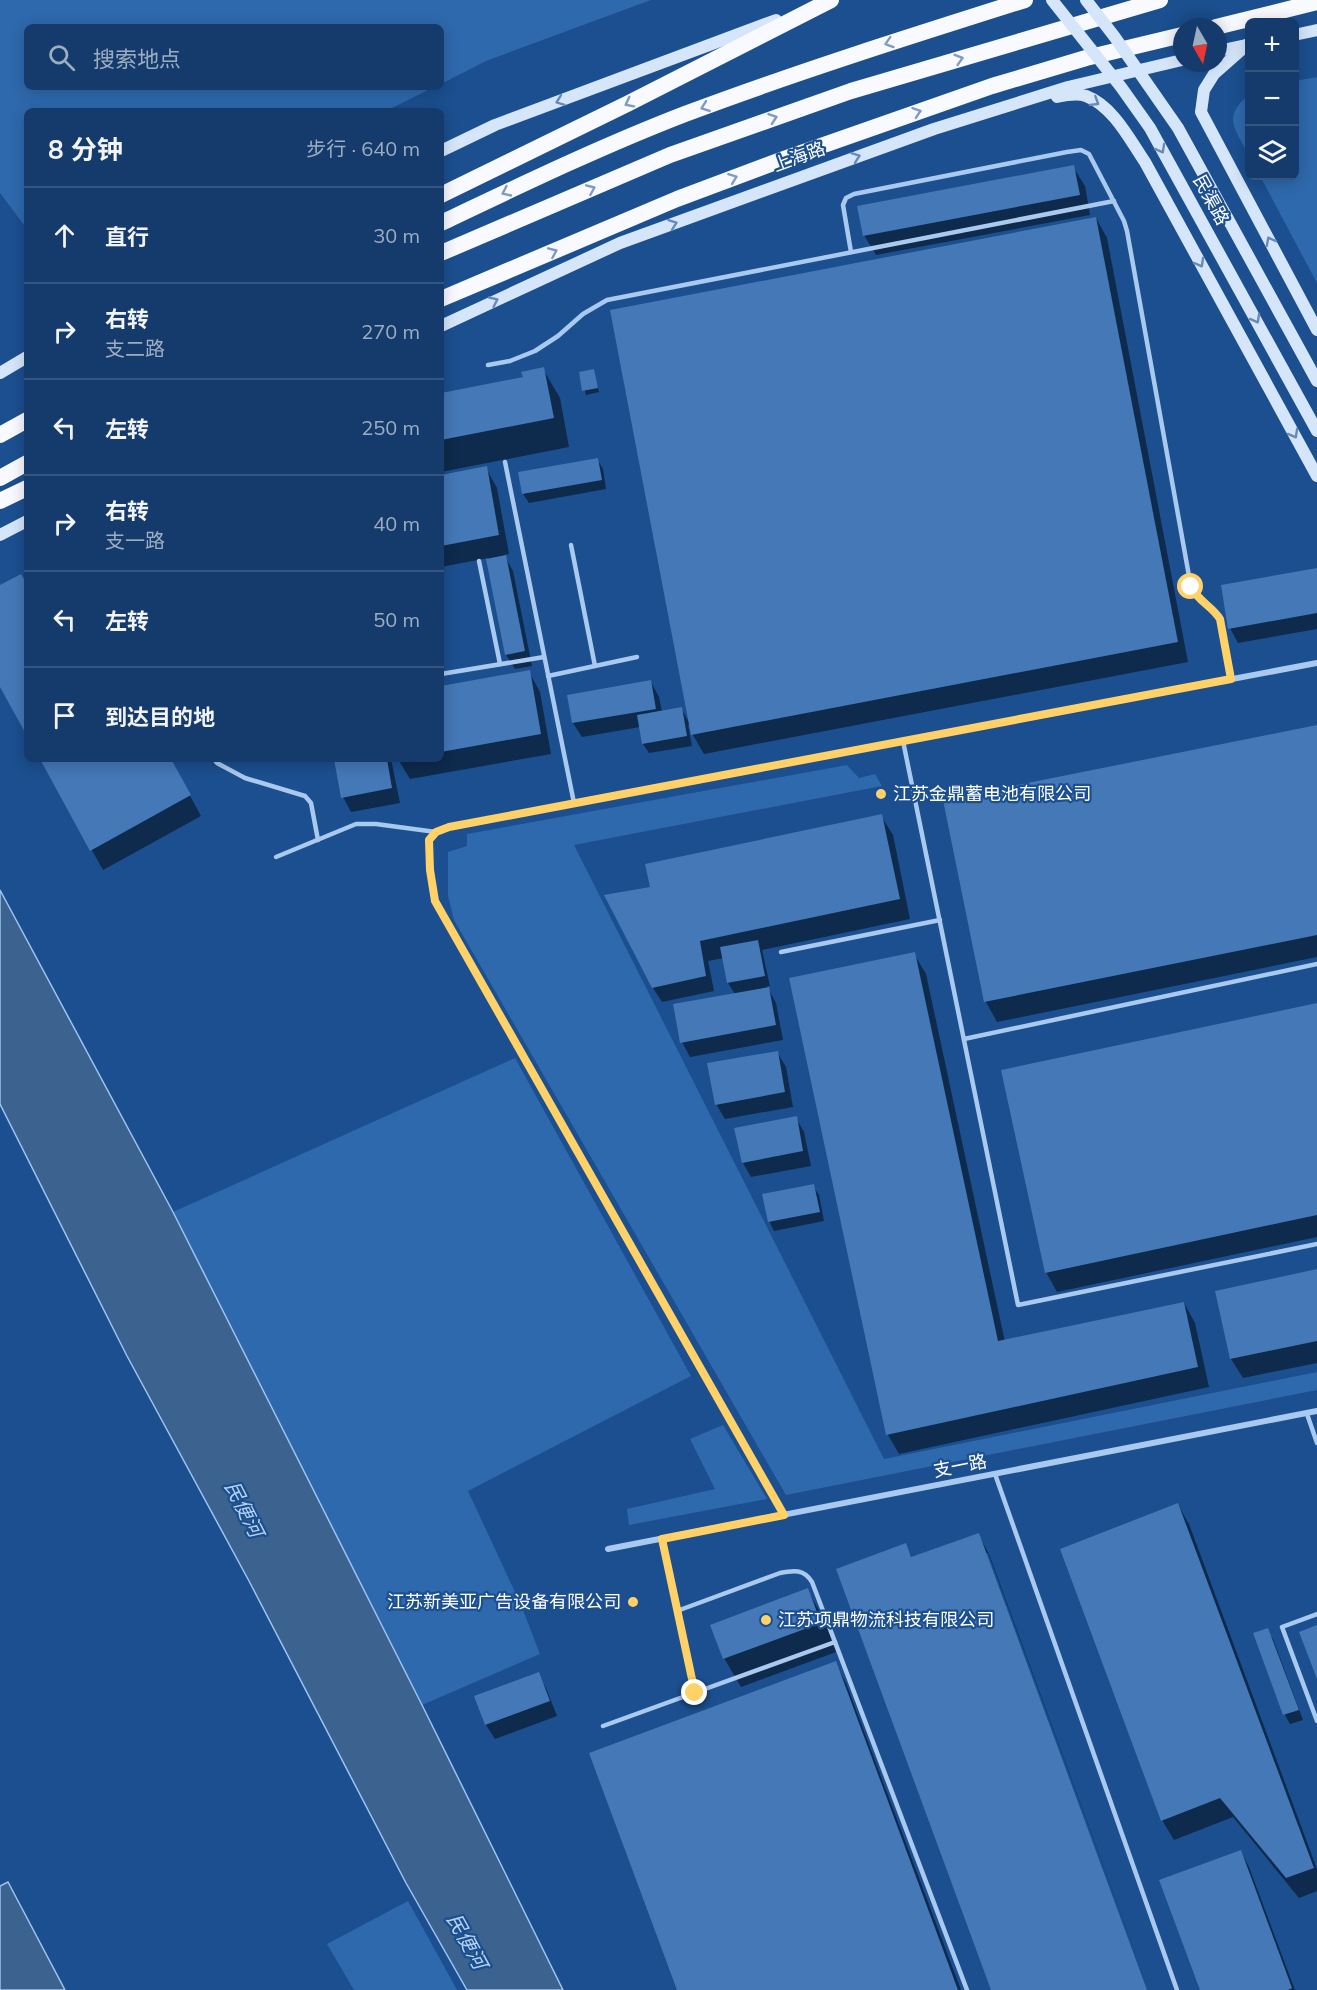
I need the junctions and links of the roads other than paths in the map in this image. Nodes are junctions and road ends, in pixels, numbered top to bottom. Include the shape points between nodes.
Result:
1 (831, 0) edge
2 (1025, 0) edge
3 (1053, 0) edge
4 (1086, 0) edge
5 (1160, 0) edge
6 (1317, 2) edge
7 (1227, 24) edge
8 (1317, 30) edge
9 (1299, 34) edge
10 (1173, 37) edge
11 (1245, 45) edge
12 (1245, 47) edge
13 (1227, 49) edge
14 (1173, 62) edge
15 (1018, 103) junction
16 (444, 150) edge
17 (444, 194) edge
18 (1114, 201) junction
19 (444, 222) edge
20 (444, 252) edge
21 (851, 252) junction
22 (444, 298) edge
23 (444, 325) edge
24 (1317, 330) edge
25 (24, 359) edge
26 (488, 365) dead end
27 (0, 373) edge
28 (1317, 381) edge
29 (24, 422) edge
30 (1317, 431) edge
31 (0, 435) edge
32 (505, 462) dead end
33 (24, 465) edge
34 (1317, 476) edge
35 (0, 478) edge
36 (24, 489) edge
37 (0, 501) edge
38 (24, 523) edge
39 (0, 535) edge
40 (571, 545) dead end
41 (479, 561) dead end
42 (544, 657) junction
43 (637, 657) dead end
44 (1317, 663) edge
45 (501, 664) junction
46 (595, 666) junction
47 (444, 674) edge
48 (548, 676) junction
49 (1231, 679) junction
50 (903, 741) junction
51 (216, 762) edge
52 (574, 803) junction
53 (436, 832) junction
54 (318, 840) junction
55 (276, 857) dead end
56 (940, 920) junction
57 (781, 952) dead end
58 (1317, 964) edge
59 (964, 1039) junction
60 (1317, 1244) edge
61 (1317, 1412) edge
62 (1307, 1413) junction
63 (1317, 1443) edge
64 (996, 1474) junction
65 (784, 1515) junction
66 (662, 1539) junction
67 (608, 1549) dead end
68 (677, 1611) junction
69 (1317, 1614) edge
70 (835, 1642) junction
71 (695, 1693) junction
72 (1317, 1721) edge
73 (603, 1726) dead end
74 (967, 1990) edge
75 (1177, 1990) edge

1 -> 16 main road via 495,125
1 -> 17 highway
2 -> 19 highway via 826,63 684,115
3 -> 30 main road, 民渠路, bridge via 1150,128
4 - 28 main road, 民渠路, bridge via 1178,128
20 -> 5 highway via 670,154 851,91
6 - 7 highway
8 - 9 main road
22 -> 10 highway via 677,199 781,160 992,86
11 - 13 main road
24 -> 12 main road via 1201,112 1204,90 1214,74
14 - 15 main road, 上海路
23 -> 15 main road, 上海路 via 620,243 934,129
15 -> 34 main road via 1084,95 1102,105 1121,127 1145,162
18 - 21 lane
18 - 21 lane via 1089,154 1081,150 1067,152 854,194 843,205
18 - 49 lane via 1127,231 1191,587 1220,619
21 - 26 lane via 607,300 535,351
25 - 27 main road
29 - 31 highway
32 - 42 lane
33 - 35 highway
36 - 37 highway
38 - 39 main road
40 - 46 lane
41 - 45 lane
42 - 45 lane
42 - 48 lane
43 - 46 lane
44 - 49 street
45 - 47 lane
46 - 48 lane
48 - 52 lane
49 - 50 street
50 - 52 street
50 - 56 lane
51 - 54 lane via 245,778 305,796 311,803
52 - 53 street
53 - 54 lane via 356,824
53 - 65 lane via 429,840 435,901
54 - 55 lane
56 - 57 lane
56 - 59 lane
58 - 59 lane
59 - 60 lane via 1018,1305
61 - 62 street, 支一路
62 - 63 lane
62 - 64 street, 支一路
64 - 65 street, 支一路
64 - 75 lane
65 - 66 street, 支一路
66 - 67 street, 支一路
66 - 68 lane
68 - 70 lane via 780,1573 802,1571 812,1582
68 - 71 lane
69 - 72 lane via 1282,1627
70 - 71 lane
70 - 74 lane
71 - 73 lane

